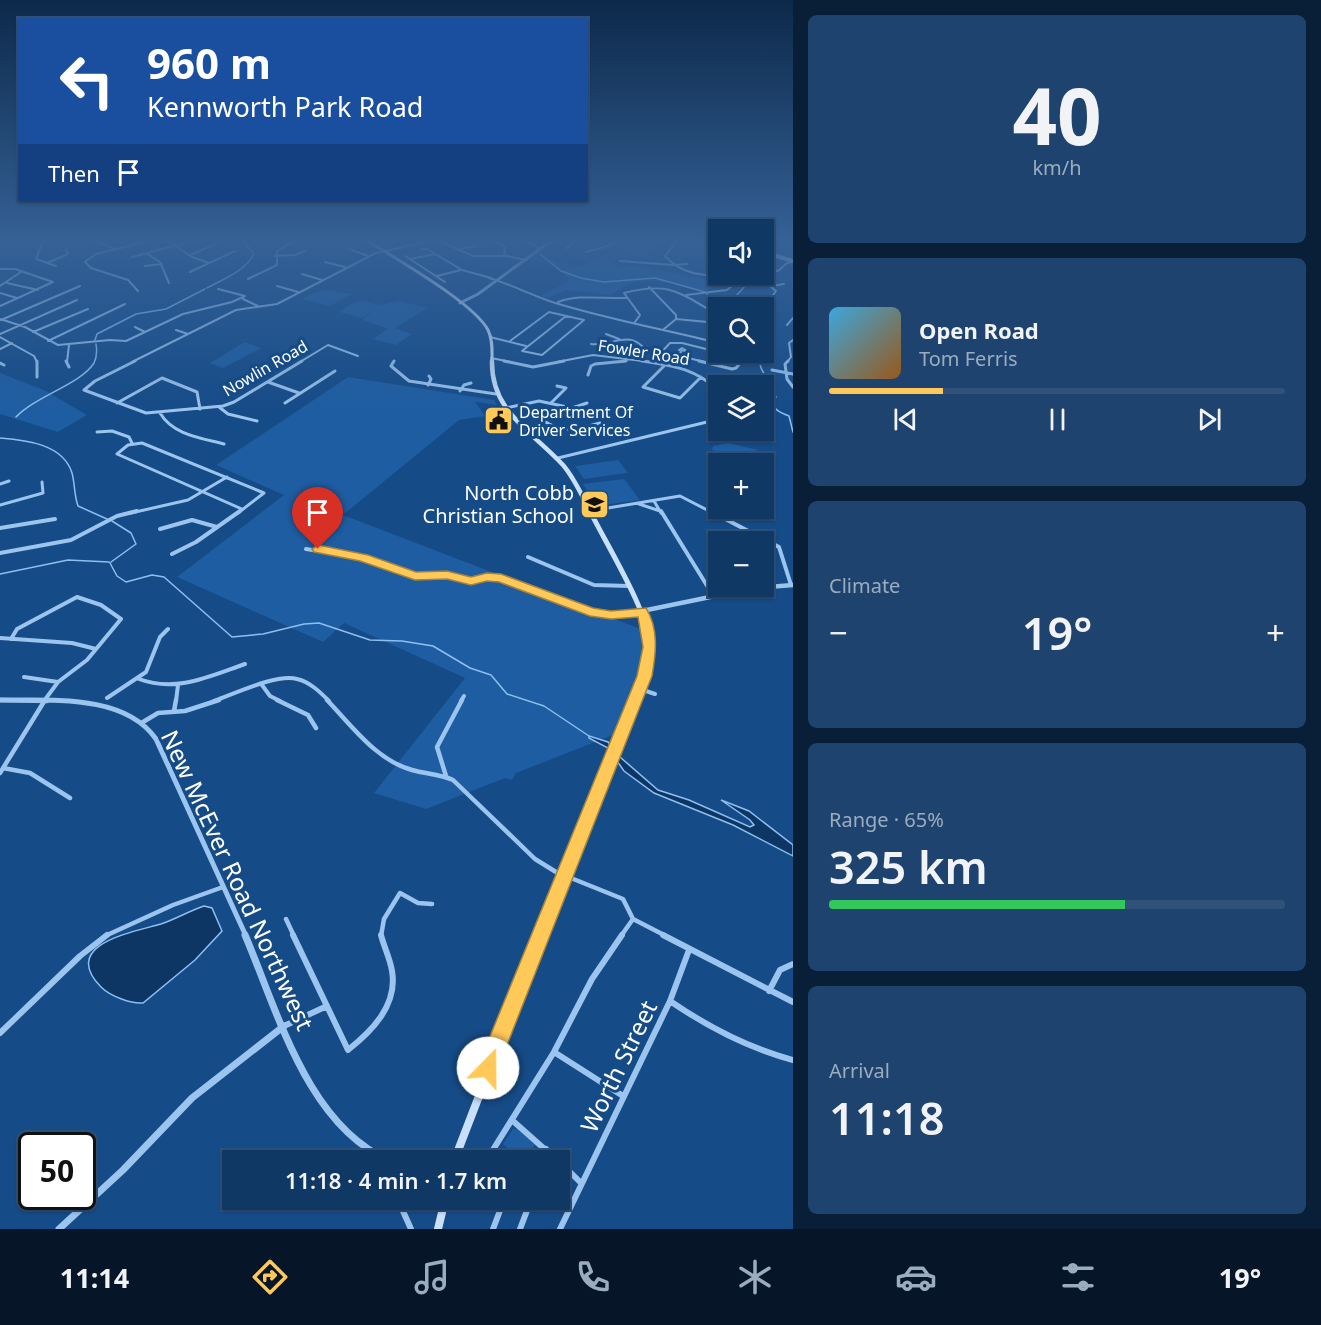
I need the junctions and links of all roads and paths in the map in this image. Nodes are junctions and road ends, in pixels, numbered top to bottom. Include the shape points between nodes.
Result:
1 (50, 298) edge
2 (288, 298) edge
3 (453, 298) edge
4 (471, 298) edge
5 (543, 298) edge
6 (568, 298) edge
7 (593, 298) edge
8 (617, 298) edge
9 (627, 298) edge
10 (658, 298) edge
11 (689, 298) edge
12 (17, 299) edge
13 (242, 299) joint
14 (77, 300) dead end
15 (460, 303) junction
16 (557, 303) junction
17 (124, 304) dead end
18 (0, 306) edge
19 (258, 306) junction
20 (88, 309) dead end
21 (708, 310) edge
22 (566, 316) junction
23 (793, 318) edge
24 (0, 319) edge
25 (676, 319) junction
26 (634, 322) junction
27 (708, 322) edge
28 (19, 325) junction
29 (787, 325) dead end
30 (135, 327) dead end
31 (176, 330) dead end
32 (664, 330) junction
33 (33, 332) junction
34 (145, 332) junction
35 (606, 333) dead end
36 (189, 334) junction
37 (0, 335) edge
38 (490, 337) junction
39 (619, 339) junction
40 (793, 340) edge
41 (48, 341) junction
42 (510, 341) junction
43 (708, 341) edge
44 (12, 343) junction
45 (591, 344) dead end
46 (69, 345) junction
47 (527, 346) junction
48 (0, 349) edge
49 (708, 349) edge
50 (663, 352) junction
51 (681, 352) dead end
52 (791, 353) edge
53 (677, 355) junction
54 (358, 356) dead end
55 (490, 358) junction
56 (630, 359) junction
57 (655, 359) dead end
58 (394, 361) dead end
59 (0, 363) edge
60 (708, 363) edge
61 (708, 363) edge
62 (740, 363) edge
63 (4, 365) dead end
64 (665, 365) junction
65 (69, 367) dead end
66 (772, 370) dead end
67 (335, 371) dead end
68 (788, 374) junction
69 (793, 374) edge
70 (429, 375) dead end
71 (588, 375) dead end
72 (37, 377) dead end
73 (701, 377) junction
74 (267, 382) junction
75 (708, 382) edge
76 (471, 383) dead end
77 (428, 385) junction
78 (556, 386) dead end
79 (793, 387) edge
80 (460, 391) junction
81 (300, 393) junction
82 (496, 394) junction
83 (285, 403) dead end
84 (551, 403) junction
85 (587, 403) dead end
86 (116, 404) junction
87 (520, 405) junction
88 (219, 407) junction
89 (506, 408) junction
90 (200, 409) junction
91 (160, 413) junction
92 (257, 421) dead end
93 (708, 422) edge
94 (600, 423) dead end
95 (97, 432) dead end
96 (132, 443) junction
97 (224, 444) dead end
98 (558, 458) junction
99 (227, 477) junction
100 (9, 481) dead end
101 (42, 483) dead end
102 (0, 484) edge
103 (202, 492) junction
104 (680, 496) joint
105 (654, 501) junction
106 (637, 504) junction
107 (0, 505) edge
108 (242, 509) junction
109 (708, 510) edge
110 (590, 511) junction
111 (661, 511) junction
112 (55, 519) dead end
113 (726, 519) edge
114 (217, 527) junction
115 (0, 528) edge
116 (160, 529) dead end
117 (306, 549) dead end
118 (0, 553) edge
119 (172, 554) dead end
120 (528, 557) dead end
121 (792, 585) edge
122 (629, 586) junction
123 (774, 586) edge
124 (708, 587) edge
125 (714, 597) edge
126 (642, 611) junction
127 (168, 628) dead end
128 (0, 638) edge
129 (11, 639) junction
130 (96, 650) junction
131 (245, 664) dead end
132 (24, 676) dead end
133 (138, 679) junction
134 (58, 682) junction
135 (178, 685) junction
136 (262, 685) junction
137 (640, 689) junction
138 (655, 694) dead end
139 (464, 696) dead end
140 (107, 698) dead end
141 (0, 700) edge
142 (45, 700) junction
143 (174, 711) junction
144 (143, 723) junction
145 (316, 729) dead end
146 (1, 770) edge
147 (446, 776) junction
148 (70, 798) dead end
149 (565, 876) junction
150 (223, 887) junction
151 (432, 904) dead end
152 (286, 919) dead end
153 (633, 919) junction
154 (689, 950) junction
155 (793, 964) edge
156 (769, 991) junction
157 (670, 1001) junction
158 (793, 1002) edge
159 (327, 1006) junction
160 (284, 1026) junction
161 (0, 1033) edge
162 (554, 1052) junction
163 (793, 1060) edge
164 (623, 1096) junction
165 (513, 1121) junction
166 (546, 1149) edge
167 (369, 1150) edge
168 (458, 1150) edge
169 (493, 1150) edge
170 (570, 1172) edge
171 (581, 1183) junction
172 (402, 1210) edge
173 (443, 1210) edge
174 (500, 1210) edge
175 (527, 1210) edge
176 (59, 1229) edge
177 (411, 1229) edge
178 (438, 1229) edge
179 (493, 1229) edge
180 (520, 1229) edge
181 (560, 1229) edge

1 - 24 street
2 - 19 street, Nowlin Road
3 - 15 main road
4 - 15 street
5 - 16 street
6 - 16 street
7 - 8 street
9 - 26 street via 640,315
10 - 25 street
11 - 21 street
12 - 18 street
13 - 19 street
13 - 34 street via 183,314
14 - 28 street
15 - 38 main road via 480,317
16 - 26 street
17 - 41 street
19 - 36 street, Nowlin Road via 236,310
20 - 33 street
22 - 42 street via 548,312
22 - 47 street
22 - 47 street via 584,320 542,355 523,352
23 - 29 street
24 - 28 street
25 - 27 street
25 - 32 street
26 - 32 street
28 - 33 street
28 - 37 street
30 - 34 street
31 - 36 street
32 - 43 street
33 - 41 street
34 - 46 street via 124,342
35 - 39 street
36 - 86 street, Nowlin Road via 84,390
37 - 44 street
38 - 42 street
38 - 55 main road
39 - 45 street via 604,345
39 - 56 street via 642,345
40 - 52 street via 789,343
41 - 46 street
42 - 47 street
44 - 48 street
44 - 72 street via 36,358
46 - 65 street
49 - 50 street via 680,343 669,344
50 - 53 street
50 - 57 street
51 - 53 street
52 - 68 street via 785,364
53 - 61 street
53 - 64 street
54 - 74 street, Nowlin Road via 328,345
55 - 56 street, Fowler Road via 528,367 593,355
55 - 82 main road
56 - 64 street, Fowler Road
56 - 71 street via 619,365 595,364
58 - 77 street via 391,366 406,380
59 - 63 street
60 - 62 street via 732,369
64 - 73 street, Fowler Road via 685,368
64 - 73 street via 643,387 680,398
66 - 68 street
67 - 81 street
68 - 69 street
68 - 79 street
70 - 77 street
73 - 75 street, Fowler Road
74 - 81 street
74 - 88 street, Nowlin Road
76 - 80 street
77 - 80 street
78 - 84 street via 566,388
80 - 82 street
81 - 83 street
82 - 89 main road
84 - 85 street via 572,408
84 - 87 street
86 - 90 street via 162,378 197,392
86 - 91 street, Nowlin Road via 135,411
87 - 89 street
87 - 94 street via 560,430
88 - 90 street, Nowlin Road
88 - 92 street via 228,414
89 - 98 main road
90 - 91 street, Nowlin Road
91 - 97 street via 170,426
93 - 98 street
95 - 96 street via 112,430 129,437
96 - 99 street via 154,447
96 - 103 street via 117,456
98 - 110 main road
99 - 103 street
99 - 108 street via 264,493
100 - 102 street
101 - 107 street via 43,493
103 - 108 street
103 - 118 street via 183,502 117,516 71,540
104 - 105 street
104 - 109 street
105 - 106 street
105 - 111 street
106 - 110 street
106 - 111 street
108 - 114 street
110 - 122 main road
111 - 124 street
112 - 115 street
113 - 121 street via 779,547
114 - 116 street via 192,520
114 - 119 street
117 - 126 street via 358,557 415,576 447,575 471,581 501,578 604,615
120 - 122 street via 594,585
121 - 123 street
122 - 126 main road
125 - 126 street
126 - 137 main road via 650,647
127 - 133 street via 159,637 150,667
128 - 129 street
129 - 130 street via 72,643
129 - 130 street via 17,629 56,607 71,599 84,598 121,619
130 - 134 street
131 - 135 street
132 - 134 street
133 - 135 street via 147,684
133 - 140 street
134 - 142 street
135 - 143 street
136 - 143 street via 200,707
136 - 145 street via 270,696 308,715
136 - 147 street via 289,678 306,682 376,752 411,770
137 - 138 street
137 - 149 main road
139 - 147 street via 437,747
141 - 142 street, New McEver Road Northwest
142 - 144 street, New McEver Road Northwest via 118,712
142 - 146 street
143 - 144 street via 158,713
144 - 150 street, New McEver Road Northwest via 156,738
146 - 148 street via 30,773
147 - 149 street via 535,859
149 - 153 street via 612,893 628,904
149 - 168 main road
150 - 160 street, New McEver Road Northwest
150 - 161 street via 109,933
151 - 159 street via 418,903 400,893 387,913 381,934 392,969 391,997 376,1026 348,1050
152 - 159 street
153 - 154 street
153 - 162 street via 592,979
154 - 156 street
154 - 157 street, Worth Street
155 - 156 street via 777,972
156 - 158 street
157 - 163 street via 704,1025 740,1043
157 - 164 street, Worth Street
159 - 160 street
160 - 167 street, New McEver Road Northwest via 333,1117 357,1144
160 - 176 street via 192,1098
162 - 164 street
162 - 165 street
164 - 171 street, Worth Street
165 - 166 street
165 - 169 street
170 - 171 street
171 - 181 street, Worth Street
172 - 177 street
173 - 178 main road
174 - 179 street
175 - 180 street

